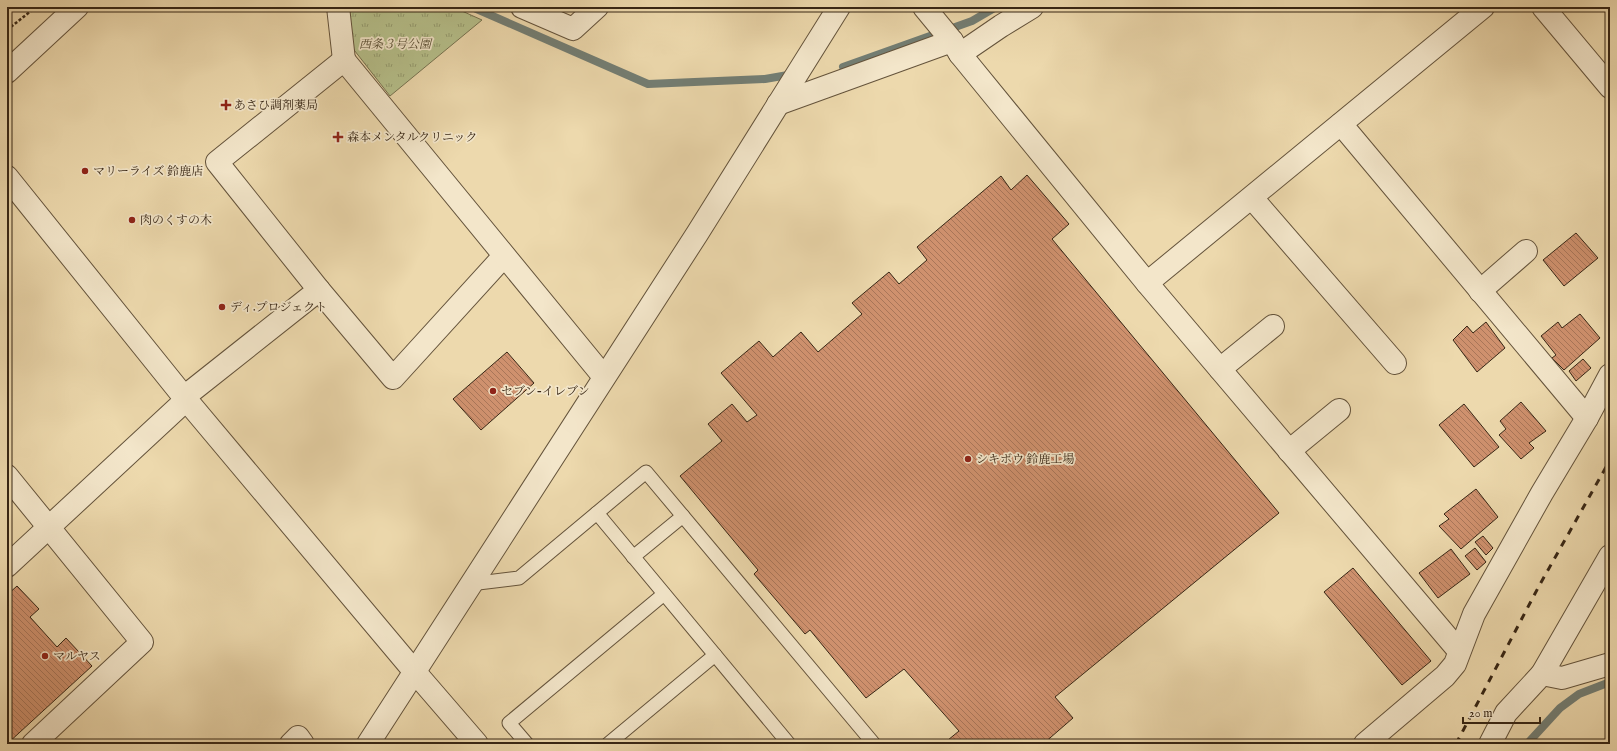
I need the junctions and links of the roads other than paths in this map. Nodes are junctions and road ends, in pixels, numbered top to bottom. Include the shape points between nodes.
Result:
1 (77, 7) edge
2 (338, 7) edge
3 (522, 7) edge
4 (596, 7) edge
5 (839, 7) edge
6 (924, 7) edge
7 (1032, 7) edge
8 (1483, 7) edge
9 (1543, 7) edge
10 (950, 40) junction
11 (344, 60) junction
12 (7, 72) edge
13 (1610, 87) edge
14 (778, 104) junction
15 (1341, 124) junction
16 (7, 177) edge
17 (1252, 198) junction
18 (1526, 251) dead end
19 (504, 256) junction
20 (1147, 283) junction
21 (319, 290) junction
22 (1480, 291) junction
23 (1273, 326) dead end
24 (1395, 363) dead end
25 (1220, 369) junction
26 (1610, 375) edge
27 (604, 377) junction
28 (185, 398) junction
29 (1339, 410) dead end
30 (1587, 418) junction
31 (1289, 451) junction
32 (7, 476) edge
33 (597, 513) junction
34 (683, 516) junction
35 (49, 527) junction
36 (1610, 556) edge
37 (633, 557) junction
38 (7, 566) edge
39 (470, 584) junction
40 (664, 594) junction
41 (1460, 651) junction
42 (715, 655) junction
43 (1610, 664) edge
44 (414, 671) junction
45 (1542, 674) junction
46 (34, 744) edge
47 (292, 744) edge
48 (303, 744) edge
49 (368, 744) edge
50 (477, 744) edge
51 (526, 744) edge
52 (608, 744) edge
53 (789, 744) edge
54 (874, 744) edge
55 (1365, 744) edge
56 (1490, 744) edge

1 - 12 street
2 - 11 street
3 - 4 street via 573,29
5 - 14 street
6 - 10 street
7 - 10 street via 1001,26
8 - 15 street
9 - 13 street
10 - 14 street
10 - 20 street
11 - 19 street
11 - 21 street via 217,162
14 - 27 street
15 - 17 street
15 - 22 street
16 - 28 street
17 - 20 street
17 - 24 street
18 - 22 street
19 - 21 street via 393,378
19 - 27 street
20 - 25 street
21 - 28 street
22 - 30 street
23 - 25 street
25 - 31 street
26 - 30 street
27 - 39 street
28 - 35 street
28 - 44 street
29 - 31 street
30 - 41 street via 1542,492 1474,614
31 - 41 street
32 - 35 street
33 - 34 lane via 646,472
33 - 37 lane
33 - 39 lane via 519,578
34 - 37 lane
34 - 54 lane
35 - 38 street
35 - 46 street via 142,642
36 - 45 street
37 - 40 lane
39 - 44 street
40 - 42 lane
40 - 51 lane via 510,724
41 - 55 street via 1455,664 1445,676
42 - 52 lane
42 - 53 lane
43 - 45 street via 1562,678
44 - 49 street
44 - 50 street
45 - 56 street via 1506,714
47 - 48 street via 298,737

